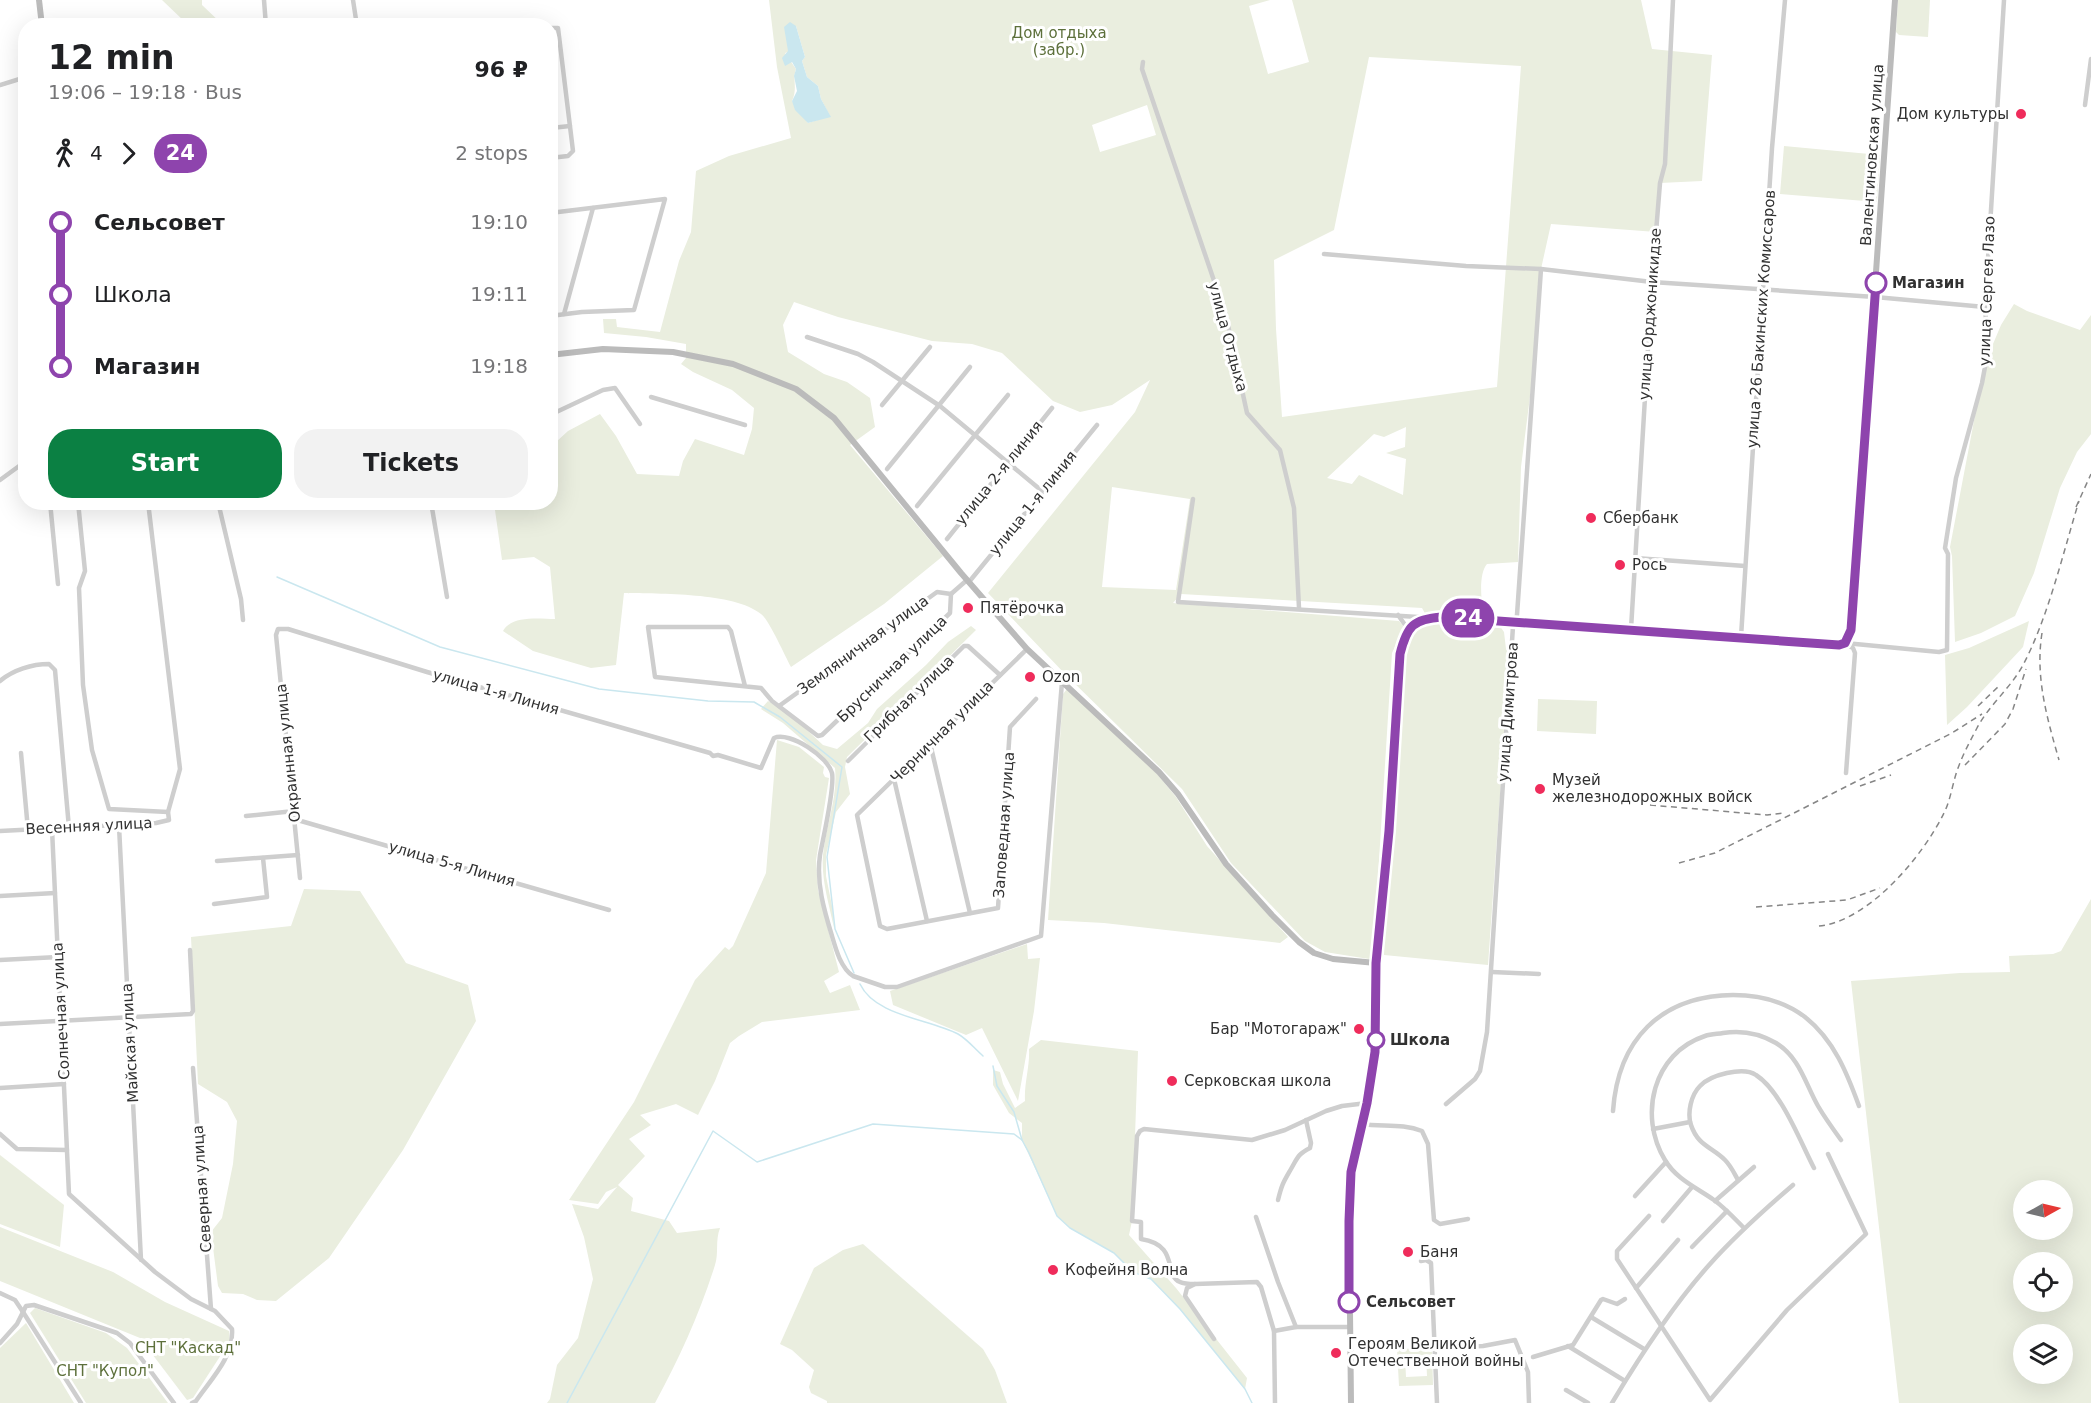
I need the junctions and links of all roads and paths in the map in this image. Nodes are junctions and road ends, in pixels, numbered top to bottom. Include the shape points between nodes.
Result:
1 (39, 0) edge
2 (264, 0) edge
3 (353, 0) edge
4 (1673, 0) edge
5 (1785, 0) edge
6 (1895, 0) edge
7 (2004, 0) edge
8 (41, 18) edge
9 (265, 18) edge
10 (355, 18) edge
11 (558, 28) edge
12 (2091, 60) edge
13 (1143, 62) dead end
14 (18, 79) edge
15 (0, 85) edge
16 (2085, 105) dead end
17 (570, 126) junction
18 (558, 127) edge
19 (558, 157) edge
20 (593, 208) junction
21 (558, 212) edge
22 (1324, 254) dead end
23 (1541, 268) junction
24 (1652, 282) junction
25 (1762, 290) junction
26 (1875, 297) junction
27 (1984, 308) junction
28 (564, 314) junction
29 (558, 315) edge
30 (807, 337) dead end
31 (930, 346) dead end
32 (558, 354) edge
33 (970, 367) dead end
34 (902, 382) junction
35 (1008, 394) dead end
36 (651, 397) dead end
37 (882, 405) dead end
38 (940, 406) junction
39 (1052, 408) dead end
40 (558, 411) edge
41 (640, 424) dead end
42 (745, 425) dead end
43 (1097, 425) dead end
44 (974, 435) junction
45 (1008, 464) junction
46 (18, 467) edge
47 (887, 469) dead end
48 (0, 480) edge
49 (1042, 491) junction
50 (1193, 500) dead end
51 (917, 506) dead end
52 (51, 510) edge
53 (79, 510) edge
54 (149, 510) edge
55 (220, 510) edge
56 (432, 510) edge
57 (946, 539) dead end
58 (1635, 558) junction
59 (1745, 566) junction
60 (968, 581) junction
61 (58, 584) dead end
62 (951, 594) junction
63 (447, 597) dead end
64 (1299, 608) junction
65 (1398, 615) junction
66 (1425, 619) junction
67 (243, 620) dead end
68 (1514, 621) junction
69 (278, 629) joint
70 (1408, 629) junction
71 (1631, 629) junction
72 (1741, 637) junction
73 (1845, 643) junction
74 (1027, 649) junction
75 (1000, 675) junction
76 (0, 681) edge
77 (1062, 682) junction
78 (746, 686) junction
79 (1036, 699) dead end
80 (779, 706) junction
81 (930, 744) junction
82 (21, 753) dead end
83 (848, 761) dead end
84 (1846, 773) dead end
85 (894, 779) junction
86 (294, 811) junction
87 (168, 812) junction
88 (857, 815) joint
89 (246, 816) dead end
90 (294, 819) junction
91 (119, 826) junction
92 (69, 828) junction
93 (52, 829) junction
94 (28, 830) junction
95 (0, 831) edge
96 (298, 855) junction
97 (263, 858) junction
98 (217, 861) dead end
99 (300, 878) dead end
100 (55, 893) junction
101 (0, 896) edge
102 (214, 904) dead end
103 (609, 910) dead end
104 (970, 913) junction
105 (927, 921) junction
106 (190, 950) dead end
107 (58, 957) junction
108 (0, 960) edge
109 (1376, 963) junction
110 (1492, 972) junction
111 (1539, 974) dead end
112 (129, 1017) junction
113 (61, 1020) junction
114 (0, 1023) edge
115 (193, 1068) dead end
116 (64, 1084) junction
117 (0, 1088) edge
118 (1367, 1103) junction
119 (1446, 1104) dead end
120 (1859, 1106) dead end
121 (1613, 1111) dead end
122 (1306, 1120) junction
123 (1690, 1122) junction
124 (1362, 1124) junction
125 (1653, 1129) junction
126 (0, 1134) edge
127 (1841, 1140) dead end
128 (67, 1150) junction
129 (1828, 1154) dead end
130 (1666, 1162) junction
131 (1754, 1167) dead end
132 (1814, 1168) dead end
133 (1738, 1180) junction
134 (1793, 1185) dead end
135 (1692, 1187) junction
136 (1635, 1196) dead end
137 (1278, 1200) dead end
138 (1715, 1201) junction
139 (1727, 1211) junction
140 (1649, 1216) dead end
141 (1256, 1217) dead end
142 (1468, 1219) dead end
143 (1663, 1221) dead end
144 (1744, 1228) junction
145 (1678, 1240) dead end
146 (1692, 1247) dead end
147 (141, 1260) junction
148 (1421, 1261) dead end
149 (1195, 1284) junction
150 (1636, 1288) junction
151 (0, 1293) edge
152 (1625, 1299) dead end
153 (211, 1309) junction
154 (23, 1312) junction
155 (1591, 1317) junction
156 (1662, 1326) junction
157 (1296, 1327) junction
158 (1350, 1327) junction
159 (1274, 1331) junction
160 (1214, 1339) dead end
161 (0, 1343) edge
162 (1568, 1346) junction
163 (1434, 1348) junction
164 (1644, 1349) junction
165 (1533, 1357) dead end
166 (1625, 1381) junction
167 (1566, 1390) dead end
168 (1585, 1402) edge
169 (81, 1403) edge
170 (174, 1403) edge
171 (192, 1403) edge
172 (1275, 1403) edge
173 (1351, 1403) edge
174 (1437, 1403) edge
175 (1529, 1403) edge
176 (1612, 1403) edge

1 - 8 main road
2 - 9 street
3 - 10 street
4 - 24 street, улица Орджоникидзе via 1665,164
5 - 25 street, улица 26 Бакинских Комиссаров
6 - 26 main road, Валентиновская улица
7 - 27 street, улица Сергея Лазо
11 - 17 street
12 - 16 street
13 - 64 street, улица Отдыха via 1142,69 1226,316 1247,413 1280,450 1294,508
14 - 15 street
17 - 18 street
17 - 19 street via 573,151
20 - 21 street
20 - 28 street
20 - 28 street via 664,199 632,311
22 - 23 street
23 - 24 street
23 - 68 street, улица Димитрова via 1523,543
24 - 25 street
24 - 58 street, улица Орджоникидзе
25 - 26 street
25 - 59 street, улица 26 Бакинских Комиссаров
26 - 27 street
26 - 73 main road, Валентиновская улица via 1851,630
27 - 73 street, улица Сергея Лазо via 1988,351 1956,478 1945,548 1947,650
28 - 29 street
30 - 34 street via 858,354
31 - 34 street
32 - 60 main road via 624,348 692,355 733,364 796,389 834,418
33 - 38 street
34 - 37 street
34 - 38 street
35 - 44 street
36 - 42 street
38 - 44 street
38 - 47 street
39 - 45 street, улица 2-я линия
40 - 41 street via 615,388
43 - 49 street, улица 1-я линия
44 - 45 street
44 - 51 street
45 - 49 street
45 - 57 street, улица 2-я линия
46 - 48 street
49 - 60 street, улица 1-я линия
50 - 64 street via 1178,602
52 - 61 street
53 - 87 street via 85,571 79,588 83,685 92,750 109,810
54 - 87 street via 180,769
55 - 67 street via 242,599
56 - 63 street
58 - 59 street
58 - 71 street, улица Орджоникидзе
59 - 72 street, улица 26 Бакинских Комиссаров
60 - 62 street, улица 1-я линия
60 - 74 main road
62 - 80 street, Земляничная улица via 937,592
62 - 80 street, Брусничная улица via 950,613 822,735 818,736
64 - 65 street
65 - 66 street
65 - 70 street
66 - 68 main road
66 - 70 main road
68 - 71 main road
68 - 110 street, улица Димитрова
69 - 77 street, улица 1-я Линия via 761,768 774,738 781,735 793,739 824,759 833,778 819,882 836,949 849,973 885,987 897,987 1041,936
69 - 86 street, Окраинная улица
70 - 109 main road via 1400,654
71 - 72 main road
72 - 73 main road
73 - 84 street via 1855,653
74 - 75 street, Черничная улица
74 - 77 main road
75 - 81 street, Черничная улица
75 - 83 street, Грибная улица via 968,646 963,646
76 - 92 street via 32,665 49,664 55,670
77 - 109 main road via 1159,772 1226,864 1299,942 1314,953 1333,959
78 - 78 street via 728,627 648,627 655,677
78 - 80 street via 761,688
79 - 104 street, Заповедная улица via 1010,727 998,908
81 - 85 street, Черничная улица
81 - 104 street
82 - 94 street
85 - 88 street, Черничная улица
85 - 105 street
86 - 89 street
86 - 90 street, Окраинная улица
87 - 91 street, Весенняя улица via 169,820 156,824
88 - 105 street, Заповедная улица via 880,926 887,929
90 - 96 street, Окраинная улица
90 - 103 street, улица 5-я Линия
91 - 92 street, Весенняя улица
91 - 112 street, Майская улица
92 - 93 street, Весенняя улица
93 - 94 street, Весенняя улица
93 - 100 street, Солнечная улица
94 - 95 street, Весенняя улица
96 - 97 street
96 - 99 street, Окраинная улица
97 - 98 street
97 - 102 street via 267,897
100 - 101 street
100 - 107 street, Солнечная улица
104 - 105 street, Заповедная улица
106 - 112 street via 192,1012
107 - 108 street
107 - 113 street, Солнечная улица
109 - 118 main road via 1375,1050
110 - 111 street
110 - 119 street, улица Димитрова via 1480,1071
112 - 113 street
112 - 147 street, Майская улица
113 - 114 street
113 - 116 street, Солнечная улица
115 - 153 street, Северная улица
116 - 117 street
116 - 128 street, Солнечная улица
118 - 122 street via 1326,1110
118 - 124 main road
120 - 121 street via 1836,1052 1805,1017 1784,1004 1759,996 1724,995 1689,1001 1648,1026 1622,1065
122 - 137 street via 1310,1148 1295,1159
122 - 149 street via 1252,1140 1140,1131 1132,1221 1141,1222 1141,1239 1154,1241 1168,1256 1178,1282
123 - 125 street
123 - 132 street via 1692,1100 1700,1085 1737,1071 1754,1073 1774,1092
123 - 133 street via 1702,1144 1724,1159
124 - 142 street via 1409,1126 1422,1131 1428,1144 1434,1220 1440,1224
124 - 158 main road via 1351,1182
125 - 127 street via 1654,1090 1665,1066 1706,1036 1740,1030 1777,1044 1799,1065 1818,1106
125 - 130 street
126 - 128 street via 17,1149
128 - 147 street, Солнечная улица via 69,1194
129 - 156 street via 1866,1234 1787,1310 1710,1400
130 - 135 street
130 - 136 street
131 - 133 street
133 - 138 street
134 - 144 street
135 - 138 street
135 - 143 street
138 - 139 street
139 - 144 street
139 - 146 street
140 - 150 street via 1617,1251
141 - 157 street
144 - 156 street via 1708,1265
145 - 150 street
147 - 153 street via 191,1299
148 - 163 street via 1431,1263
149 - 159 street via 1257,1282
149 - 160 street via 1187,1288 1185,1296
150 - 156 street
151 - 154 street via 15,1300
152 - 155 street via 1615,1304 1603,1299
153 - 171 street via 232,1329 233,1340 230,1353
154 - 161 street
154 - 169 street
154 - 170 street via 26,1306 34,1305 117,1333
155 - 162 street via 1573,1345
155 - 164 street
156 - 164 street
157 - 158 street
157 - 159 street
158 - 173 main road
159 - 172 street
162 - 165 street
162 - 166 street
163 - 174 street
163 - 175 street via 1515,1340 1528,1372
164 - 166 street
166 - 176 street
167 - 168 street

